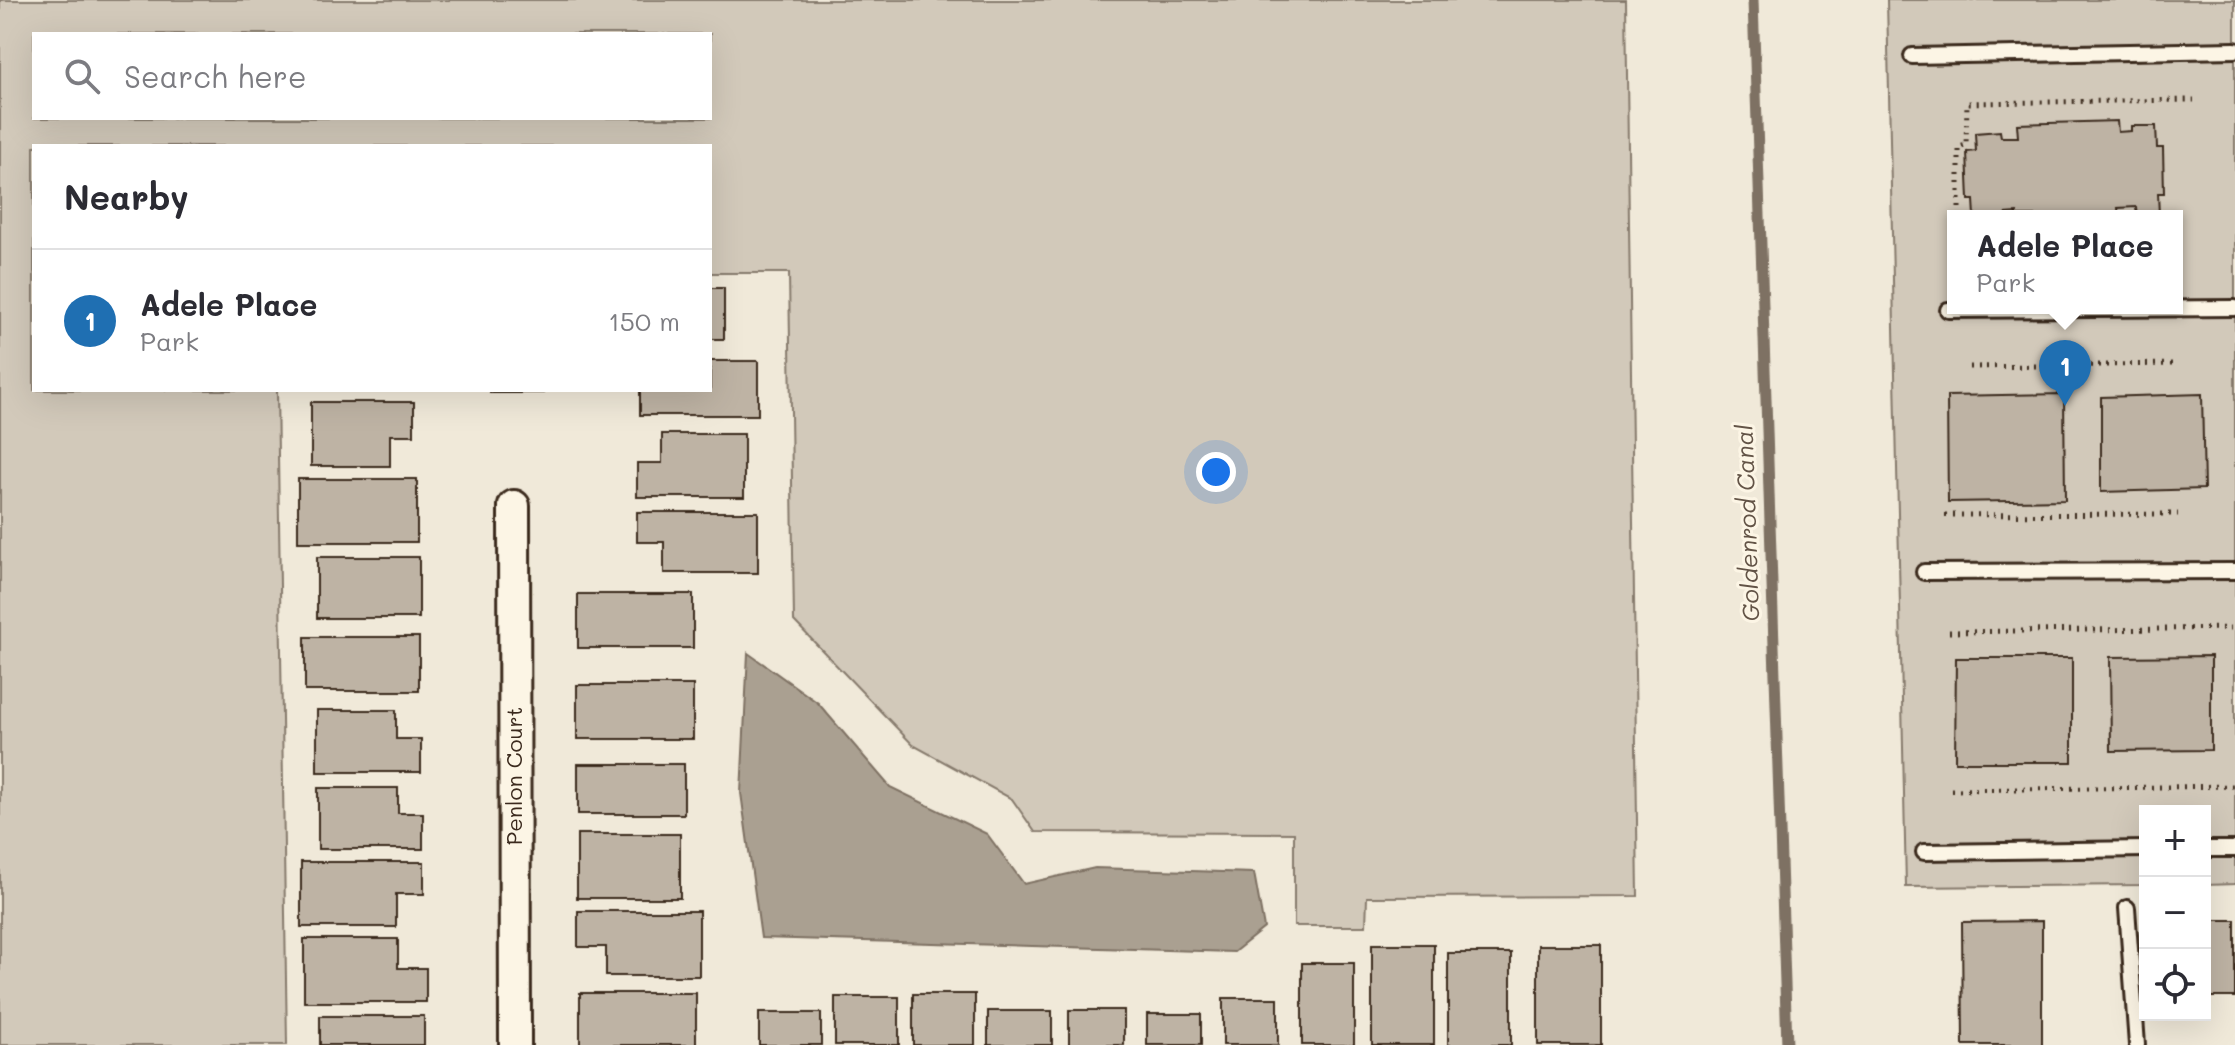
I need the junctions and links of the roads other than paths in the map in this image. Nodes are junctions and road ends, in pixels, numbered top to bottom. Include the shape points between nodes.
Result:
1 (2235, 50) edge
2 (1912, 56) dead end
3 (2183, 308) edge
4 (2235, 308) edge
5 (514, 506) dead end
6 (2235, 571) edge
7 (1924, 572) dead end
8 (2139, 849) edge
9 (2211, 849) edge
10 (2235, 849) edge
11 (1924, 852) dead end
12 (2127, 908) dead end
13 (515, 1045) edge
14 (2137, 1045) edge

1 - 2 lane
3 - 4 lane
5 - 13 street, Penlon Court
6 - 7 lane
8 - 11 lane
9 - 10 lane
12 - 14 lane

